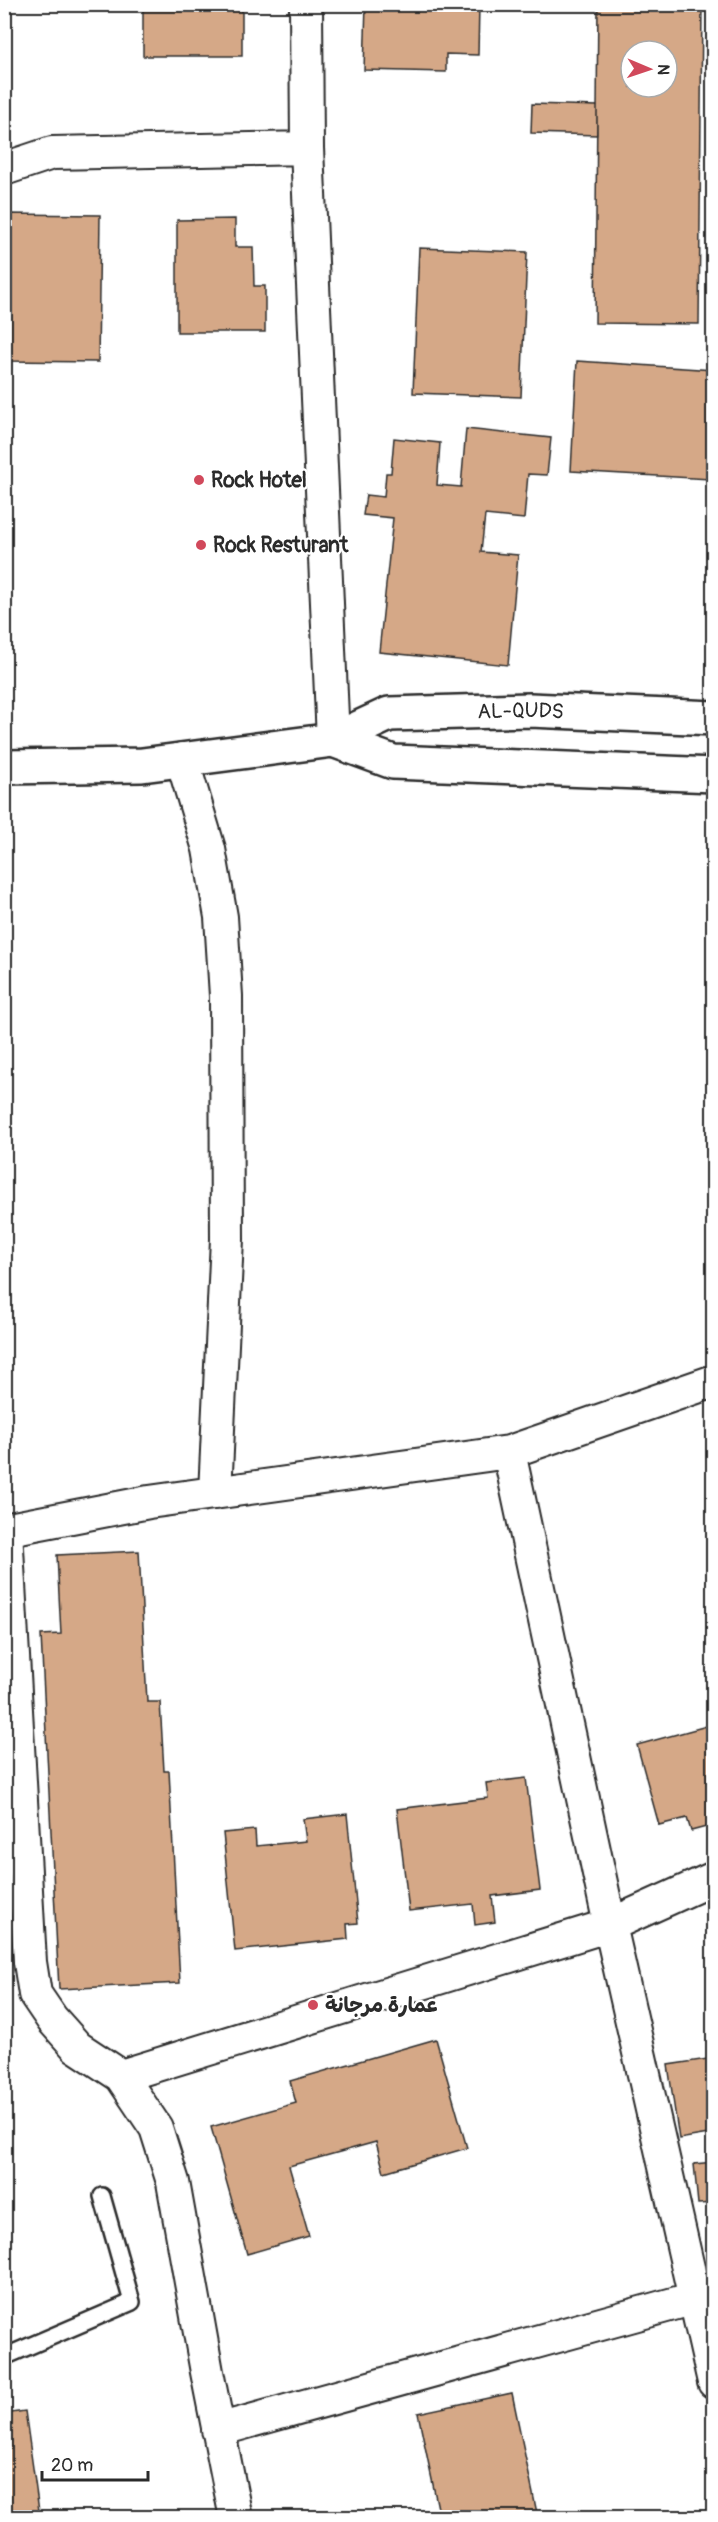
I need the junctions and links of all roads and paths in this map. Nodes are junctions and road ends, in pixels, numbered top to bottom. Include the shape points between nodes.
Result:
1 (306, 4) edge
2 (307, 148) junction
3 (5, 167) edge
4 (714, 718) edge
5 (333, 740) junction
6 (182, 759) junction
7 (4, 767) edge
8 (714, 775) edge
9 (714, 1381) edge
10 (508, 1452) junction
11 (215, 1492) junction
12 (5, 1530) edge
13 (714, 1878) edge
14 (610, 1925) junction
15 (121, 2076) junction
16 (102, 2196) dead end
17 (694, 2298) junction
18 (4, 2357) edge
19 (714, 2382) edge
20 (218, 2430) junction
21 (236, 2517) edge

1 - 2 street
2 - 3 street via 52,153
2 - 5 street
4 - 5 street, AL-QUDS via 530,710 389,714
5 - 6 street, AL-QUDS
5 - 8 street, AL-QUDS via 393,762
6 - 7 street, AL-QUDS via 142,765
6 - 11 street via 209,849 221,917 226,996 227,1239
9 - 10 street
10 - 11 street
10 - 14 street
11 - 12 street
12 - 15 street via 29,1951 35,1994 77,2047
13 - 14 street
14 - 15 street
14 - 17 street
15 - 20 street via 156,2128 172,2182
16 - 18 lane via 132,2302
17 - 19 street
17 - 20 street
20 - 21 street

